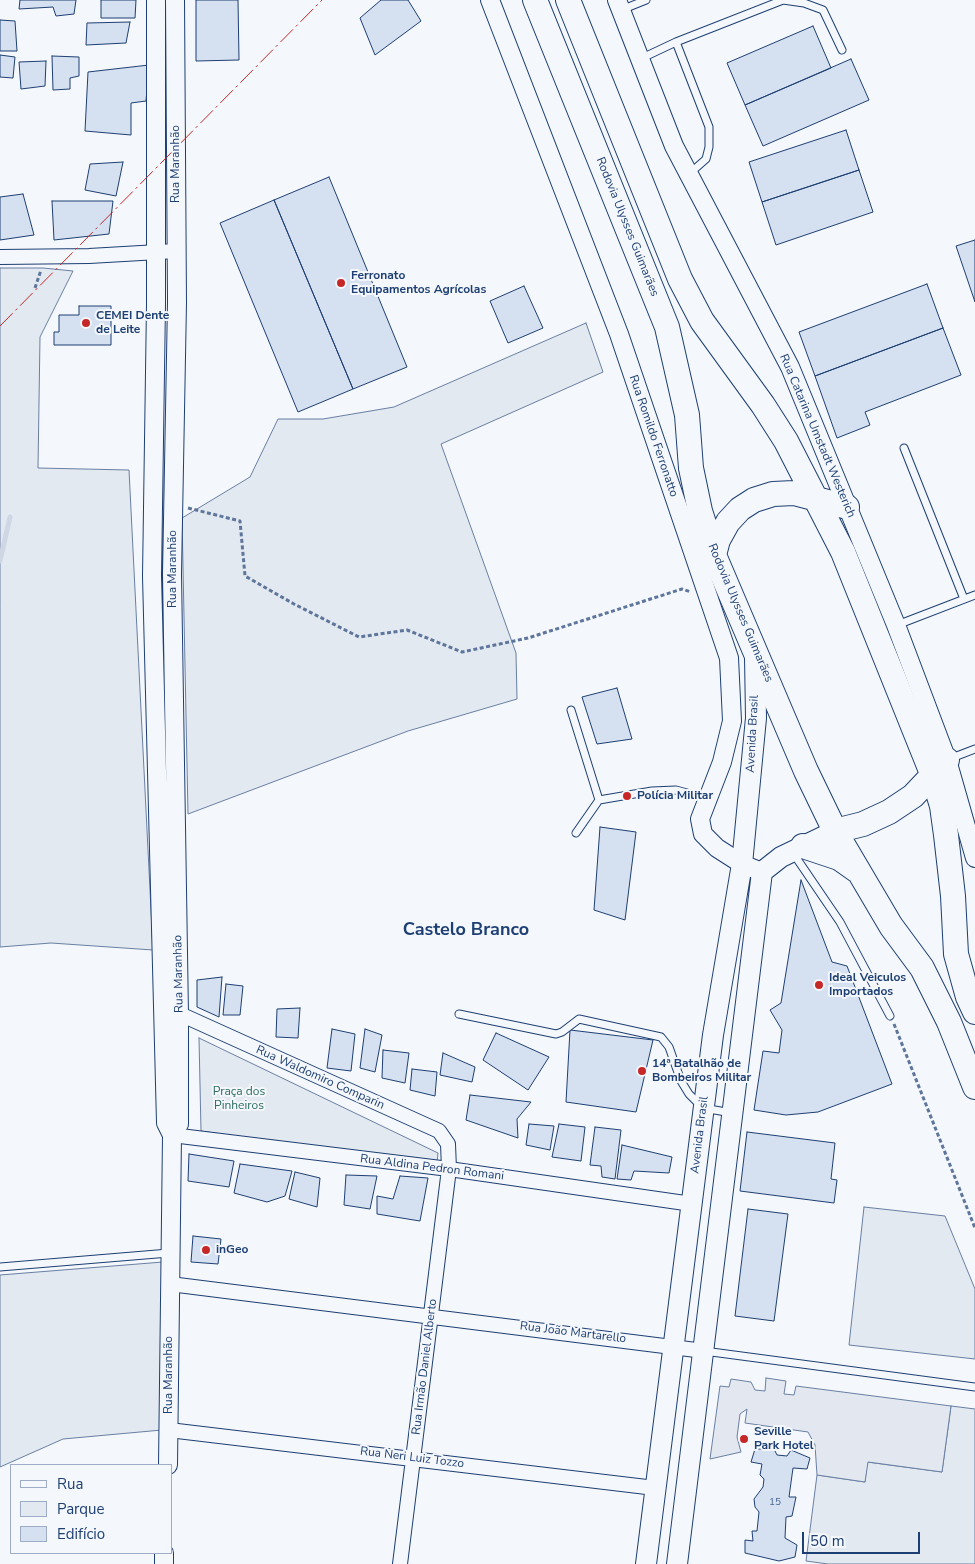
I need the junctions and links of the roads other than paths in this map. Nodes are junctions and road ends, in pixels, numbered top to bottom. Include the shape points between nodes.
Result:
1 (156, 0) edge
2 (175, 0) edge
3 (490, 0) edge
4 (535, 0) edge
5 (568, 0) edge
6 (646, 0) edge
7 (619, 5) edge
8 (676, 42) junction
9 (842, 50) dead end
10 (640, 59) junction
11 (176, 145) junction
12 (156, 146) junction
13 (689, 175) junction
14 (176, 250) junction
15 (156, 252) junction
16 (0, 257) edge
17 (154, 430) junction
18 (175, 430) junction
19 (904, 448) dead end
20 (816, 498) junction
21 (847, 507) junction
22 (714, 556) junction
23 (172, 574) junction
24 (152, 576) junction
25 (975, 595) edge
26 (964, 599) junction
27 (896, 625) junction
28 (755, 647) junction
29 (571, 710) dead end
30 (174, 726) junction
31 (154, 727) junction
32 (975, 749) edge
33 (940, 768) junction
34 (709, 799) junction
35 (599, 800) junction
36 (835, 831) junction
37 (576, 833) dead end
38 (797, 849) junction
39 (975, 858) edge
40 (742, 864) junction
41 (858, 871) junction
42 (762, 872) junction
43 (160, 939) junction
44 (178, 939) junction
45 (163, 1007) junction
46 (975, 1012) edge
47 (179, 1014) junction
48 (459, 1014) dead end
49 (890, 1016) road end
50 (975, 1087) edge
51 (703, 1108) junction
52 (732, 1113) junction
53 (172, 1135) junction
54 (449, 1169) junction
55 (692, 1204) junction
56 (169, 1253) junction
57 (0, 1267) edge
58 (170, 1284) junction
59 (431, 1315) junction
60 (672, 1346) junction
61 (704, 1351) junction
62 (975, 1387) edge
63 (169, 1430) junction
64 (414, 1458) junction
65 (168, 1464) edge
66 (655, 1488) junction
67 (400, 1564) edge
68 (646, 1564) edge
69 (677, 1564) edge

1 - 12 street, Rua Maranhão
2 - 11 street, Rua Maranhão
3 - 34 street, Rua Romildo Ferronatto via 619,334 729,658 732,721
4 - 22 highway, Rodovia Ulysses Guimarães via 668,327 687,415 695,485
5 - 20 highway via 680,280 702,321 786,441
6 - 7 lane
7 - 10 street, Rua Catarina Umstadt Westerich
8 - 9 lane via 783,0 823,10
8 - 10 lane
8 - 13 lane via 709,128 706,159
10 - 13 street, Rua Catarina Umstadt Westerich via 674,146
11 - 12 street
11 - 14 street, Rua Maranhão
12 - 15 street, Rua Maranhão
13 - 21 street, Rua Catarina Umstadt Westerich via 790,367
14 - 15 street
14 - 18 street, Rua Maranhão
15 - 16 street
15 - 17 street, Rua Maranhão
17 - 18 street
17 - 24 street, Rua Maranhão
18 - 23 street, Rua Maranhão
19 - 26 lane
20 - 21 highway
20 - 22 highway via 794,493 754,500 728,522
20 - 33 highway
21 - 27 street, Rua Catarina Umstadt Westerich
22 - 28 highway, Rodovia Ulysses Guimarães
23 - 24 street
23 - 30 street, Rua Maranhão
24 - 31 street, Rua Maranhão
25 - 26 lane
26 - 27 lane
27 - 33 street, Rua Catarina Umstadt Westerich
28 - 36 highway, Rodovia Ulysses Guimarães via 806,772
28 - 40 main road, Avenida Brasil via 756,718
29 - 35 lane
30 - 31 street
30 - 44 street, Rua Maranhão
31 - 43 street, Rua Maranhão
32 - 33 lane
33 - 36 highway via 913,796 889,812 863,824
33 - 39 street, Rua Catarina Umstadt Westerich
33 - 46 highway via 954,896 956,954
34 - 35 lane via 676,790
34 - 40 street, Rua Romildo Ferronatto via 700,819 703,834
35 - 37 lane
36 - 38 main road
36 - 41 highway, Rodovia Ulysses Guimarães
38 - 41 highway via 839,858
38 - 42 main road
38 - 49 lane
40 - 42 street, Rua Romildo Ferronatto
40 - 51 main road, Avenida Brasil
41 - 50 highway, Rodovia Ulysses Guimarães via 891,926 922,968 949,1022
42 - 52 main road
43 - 44 street
43 - 45 street, Rua Maranhão
44 - 47 street, Rua Maranhão
45 - 47 street, Rua Waldomiro Comparin
45 - 53 street, Rua Maranhão via 166,1123
47 - 53 street, Rua Maranhão via 179,1124
47 - 54 street, Rua Waldomiro Comparin via 439,1131 448,1144
48 - 51 lane via 556,1034 579,1019 662,1037 681,1081
51 - 52 lane
51 - 55 main road, Avenida Brasil
52 - 61 main road
53 - 54 street, Rua Aldina Pedron Romani
53 - 56 street, Rua Maranhão
54 - 55 street, Rua Aldina Pedron Romani
54 - 59 street, Rua Irmão Daniel Alberto
55 - 60 main road, Avenida Brasil
56 - 57 lane
56 - 58 street, Rua Maranhão
58 - 59 street, Rua João Martarello
58 - 63 street, Rua Maranhão
59 - 60 street, Rua João Martarello
59 - 64 street, Rua Irmão Daniel Alberto
60 - 61 street, Rua João Martarello
60 - 66 main road, Avenida Brasil
61 - 62 lane, Rua João Martarello
61 - 69 main road
63 - 64 street, Rua Neri Luiz Tozzo
63 - 65 street, Rua Maranhão
64 - 66 street, Rua Neri Luiz Tozzo
64 - 67 street, Rua Irmão Daniel Alberto
66 - 68 main road, Avenida Brasil

